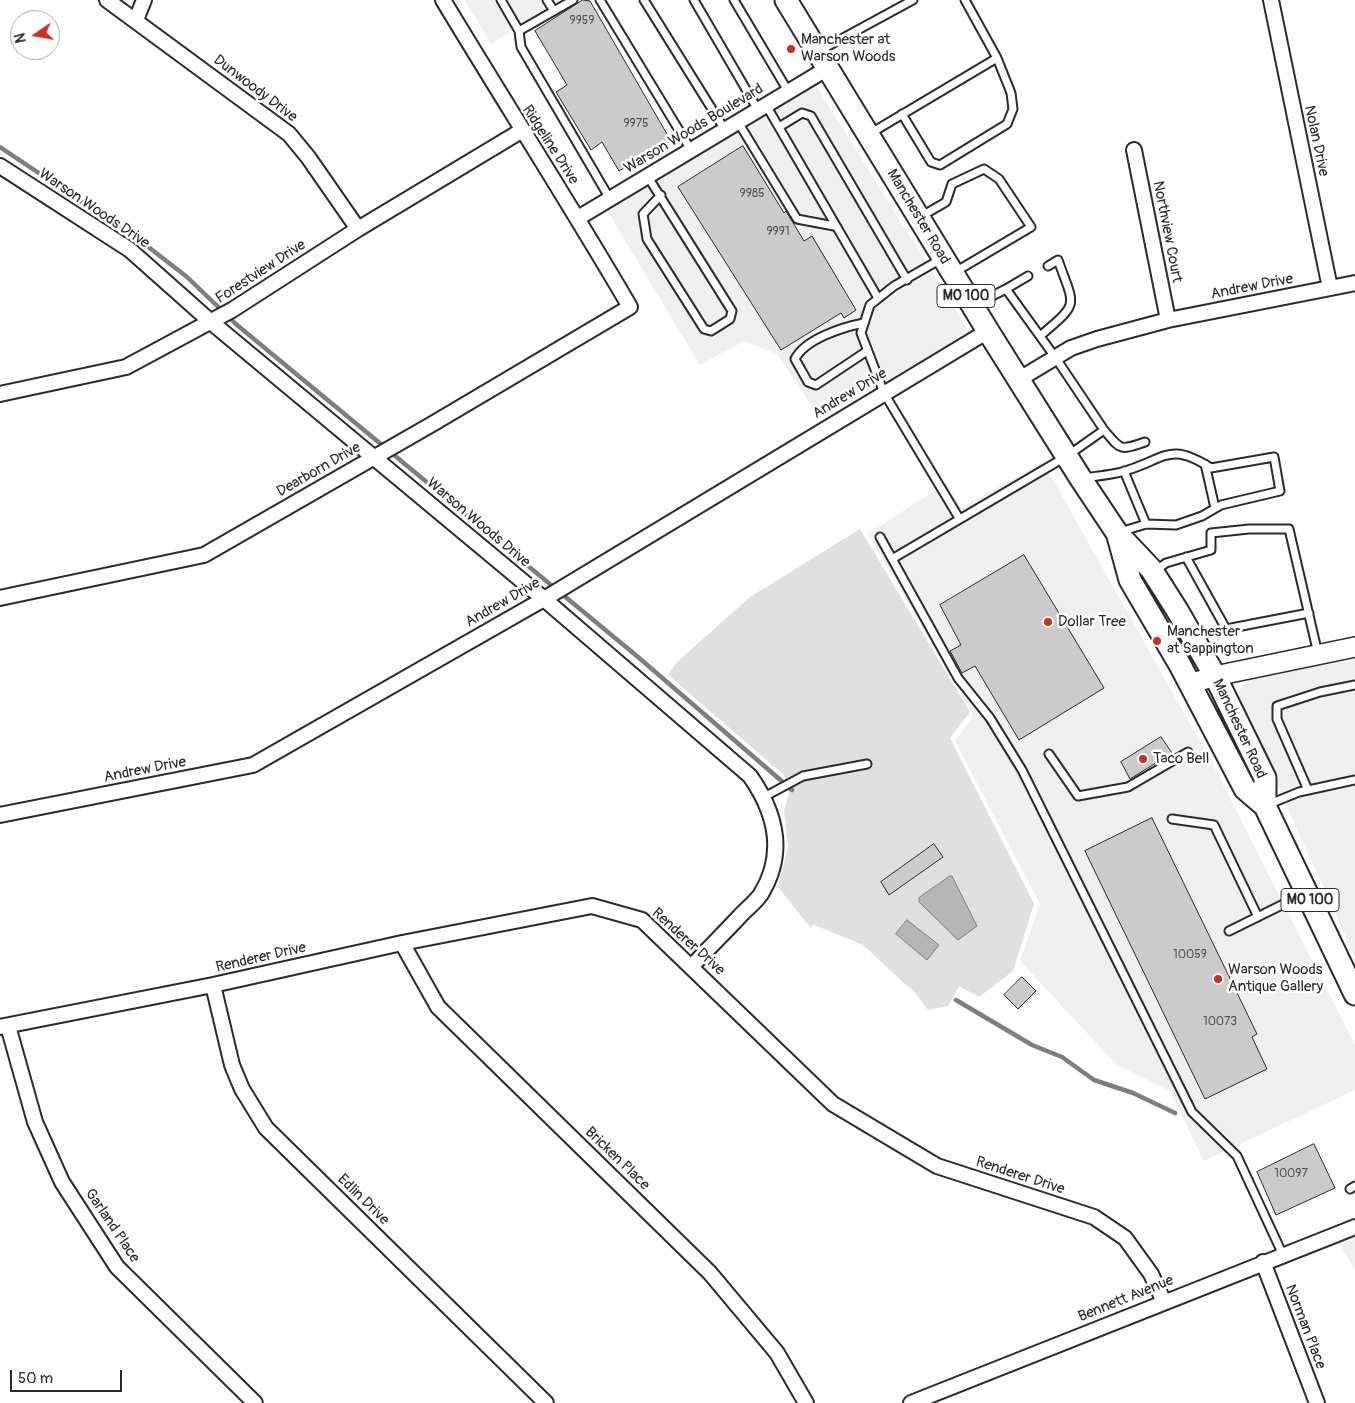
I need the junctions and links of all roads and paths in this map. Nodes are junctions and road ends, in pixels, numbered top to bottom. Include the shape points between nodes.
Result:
1 (107, 0) edge
2 (144, 0) edge
3 (443, 0) edge
4 (501, 0) edge
5 (547, 0) edge
6 (573, 0) edge
7 (600, 0) edge
8 (644, 0) edge
9 (694, 0) edge
10 (734, 0) edge
11 (786, 0) edge
12 (913, 0) edge
13 (965, 0) edge
14 (1271, 0) edge
15 (554, 11) junction
16 (136, 20) junction
17 (519, 31) junction
18 (997, 58) junction
19 (823, 60) junction
20 (788, 91) junction
21 (762, 107) junction
22 (902, 114) junction
23 (738, 122) junction
24 (780, 127) junction
25 (726, 130) junction
26 (521, 131) junction
27 (868, 134) junction
28 (1134, 150) dead end
29 (692, 151) junction
30 (0, 166) edge
31 (648, 176) junction
32 (661, 195) junction
33 (611, 200) junction
34 (578, 218) junction
35 (919, 218) junction
36 (834, 226) junction
37 (358, 229) junction
38 (948, 266) junction
39 (1048, 266) dead end
40 (1028, 276) dead end
41 (907, 280) junction
42 (1355, 282) edge
43 (1006, 288) junction
44 (1330, 288) junction
45 (878, 298) junction
46 (973, 306) junction
47 (630, 307) joint
48 (216, 320) junction
49 (1168, 320) junction
50 (864, 323) junction
51 (988, 331) junction
52 (1040, 336) junction
53 (867, 351) junction
54 (1055, 357) junction
55 (1018, 380) junction
56 (884, 392) junction
57 (0, 394) edge
58 (1104, 430) junction
59 (1145, 442) dead end
60 (377, 455) junction
61 (1067, 456) junction
62 (1205, 464) junction
63 (1124, 472) junction
64 (1081, 479) junction
65 (1215, 508) junction
66 (959, 518) junction
67 (1146, 524) junction
68 (1117, 533) junction
69 (880, 537) dead end
70 (1186, 557) junction
71 (892, 559) junction
72 (1153, 572) junction
73 (552, 593) junction
74 (0, 598) edge
75 (1309, 614) junction
76 (1355, 647) edge
77 (1318, 655) junction
78 (1215, 676) junction
79 (1190, 684) junction
80 (1355, 685) edge
81 (1188, 752) dead end
82 (1049, 754) dead end
83 (867, 764) dead end
84 (1355, 780) edge
85 (1308, 790) junction
86 (764, 797) junction
87 (1264, 806) junction
88 (0, 815) edge
89 (1172, 819) dead end
90 (1307, 892) junction
91 (1258, 917) junction
92 (1229, 931) dead end
93 (402, 942) junction
94 (692, 966) junction
95 (213, 985) junction
96 (1355, 994) edge
97 (4, 1026) edge
98 (1355, 1227) edge
99 (1283, 1255) junction
100 (1263, 1262) junction
101 (1164, 1302) junction
102 (937, 1399) edge
103 (255, 1403) edge
104 (546, 1403) edge
105 (806, 1403) edge
106 (910, 1403) edge
107 (1317, 1403) edge

1 - 16 street, Dunwoody Drive
2 - 16 street
3 - 26 street, Ridgeline Drive
4 - 17 lane
5 - 15 lane
6 - 15 lane
7 - 29 lane
8 - 25 lane
9 - 21 lane
10 - 20 lane
11 - 19 main road, Manchester Road / MO 100
12 - 19 lane
13 - 18 lane
14 - 44 street, Nolan Drive
15 - 17 lane
16 - 37 street, Dunwoody Drive via 289,134
17 - 33 lane via 521,48
18 - 22 lane
18 - 22 lane via 1011,93 1013,109 1008,124 940,165 931,162
19 - 20 street, Warson Woods Boulevard
19 - 27 main road, Manchester Road / MO 100
20 - 21 street, Warson Woods Boulevard
21 - 23 street, Warson Woods Boulevard
21 - 24 lane
22 - 27 lane
23 - 25 street, Warson Woods Boulevard
23 - 36 lane via 797,219
24 - 36 lane
24 - 41 lane via 802,113 811,116
25 - 29 street, Warson Woods Boulevard
26 - 34 street, Ridgeline Drive
26 - 37 street, Forestview Drive
27 - 35 main road, Manchester Road / MO 100
28 - 49 street, Northview Court
29 - 31 street, Warson Woods Boulevard
30 - 48 street, Warson Woods Drive via 130,250
31 - 32 lane
31 - 33 street, Warson Woods Boulevard
32 - 32 lane via 732,311 730,319 711,331 704,329 647,239 643,214
33 - 34 street, Warson Woods Boulevard
34 - 47 street, Ridgeline Drive
35 - 38 main road, Manchester Road / MO 100
35 - 38 lane via 946,202 952,184 984,169 999,179 1031,227
36 - 45 lane
37 - 48 street, Forestview Drive
38 - 41 lane
38 - 46 main road, Manchester Road / MO 100
39 - 52 lane via 1058,260 1072,299 1069,311
40 - 43 lane
41 - 45 lane
42 - 44 street, Andrew Drive
43 - 46 lane
43 - 52 lane
44 - 49 street, Andrew Drive
45 - 50 lane via 870,305
46 - 51 main road, Manchester Road / MO 100
47 - 60 street, Dearborn Drive
48 - 57 street, Forestview Drive via 126,367
48 - 60 street, Warson Woods Drive
49 - 54 street, Andrew Drive via 1097,339
50 - 53 lane via 861,333
50 - 53 lane via 843,327 800,349 795,359 808,382 816,385
51 - 55 main road, Manchester Road / MO 100
51 - 56 street, Andrew Drive
52 - 54 lane
53 - 56 lane
54 - 55 street, Andrew Drive
54 - 58 lane
55 - 61 main road, Manchester Road / MO 100
56 - 66 lane
56 - 73 street, Andrew Drive
58 - 59 lane via 1118,448
58 - 61 lane
60 - 73 street, Warson Woods Drive
60 - 74 street, Dearborn Drive via 204,555
61 - 64 main road, Manchester Road / MO 100
61 - 66 lane
62 - 63 lane via 1195,457 1170,453
62 - 65 lane
62 - 65 lane via 1211,468 1274,457 1280,491
63 - 64 lane
63 - 67 lane
64 - 68 main road, Manchester Road / MO 100
65 - 67 lane via 1176,525
66 - 71 lane
67 - 68 lane
68 - 72 main road, Manchester Road / MO 100
68 - 79 main road, Manchester Road / MO 100 via 1130,580
69 - 71 lane
70 - 72 lane via 1166,563
70 - 75 lane via 1226,629
70 - 75 lane via 1211,550 1211,533 1249,529 1289,530
71 - 99 lane via 958,678 990,718 1022,770 1192,1112 1236,1156
72 - 78 main road, Manchester Road / MO 100
73 - 86 street, Warson Woods Drive via 750,776
73 - 88 street, Andrew Drive via 254,765
75 - 77 lane
76 - 77 street
77 - 78 street
78 - 79 street
78 - 87 main road, Manchester Road / MO 100 via 1265,778
79 - 87 main road, Manchester Road / MO 100 via 1245,789
80 - 85 lane via 1277,706 1277,719
81 - 82 lane via 1128,787 1078,796
83 - 86 lane via 803,776
84 - 85 lane
85 - 87 lane
86 - 94 street, Warson Woods Drive via 776,839 771,869 760,894
87 - 90 main road, Manchester Road / MO 100
89 - 91 lane via 1214,825
90 - 91 lane
90 - 96 main road, Manchester Road / MO 100
91 - 92 lane
93 - 94 street, Renderer Drive via 592,906 642,920
93 - 95 street, Renderer Drive
93 - 105 street, Bricken Place via 438,1007 710,1273 777,1353
94 - 101 street, Renderer Drive via 833,1104 937,1166 1094,1217 1124,1238 1151,1274
95 - 97 street, Renderer Drive
95 - 104 street, Edlin Drive via 232,1065 242,1089 266,1128
97 - 103 street, Garland Place via 35,1122 62,1182 117,1267
98 - 99 street, Bennett Avenue
99 - 100 street, Bennett Avenue
100 - 101 street, Bennett Avenue
100 - 107 street, Norman Place
101 - 102 street, Bennett Avenue
102 - 106 street, Bennett Avenue

